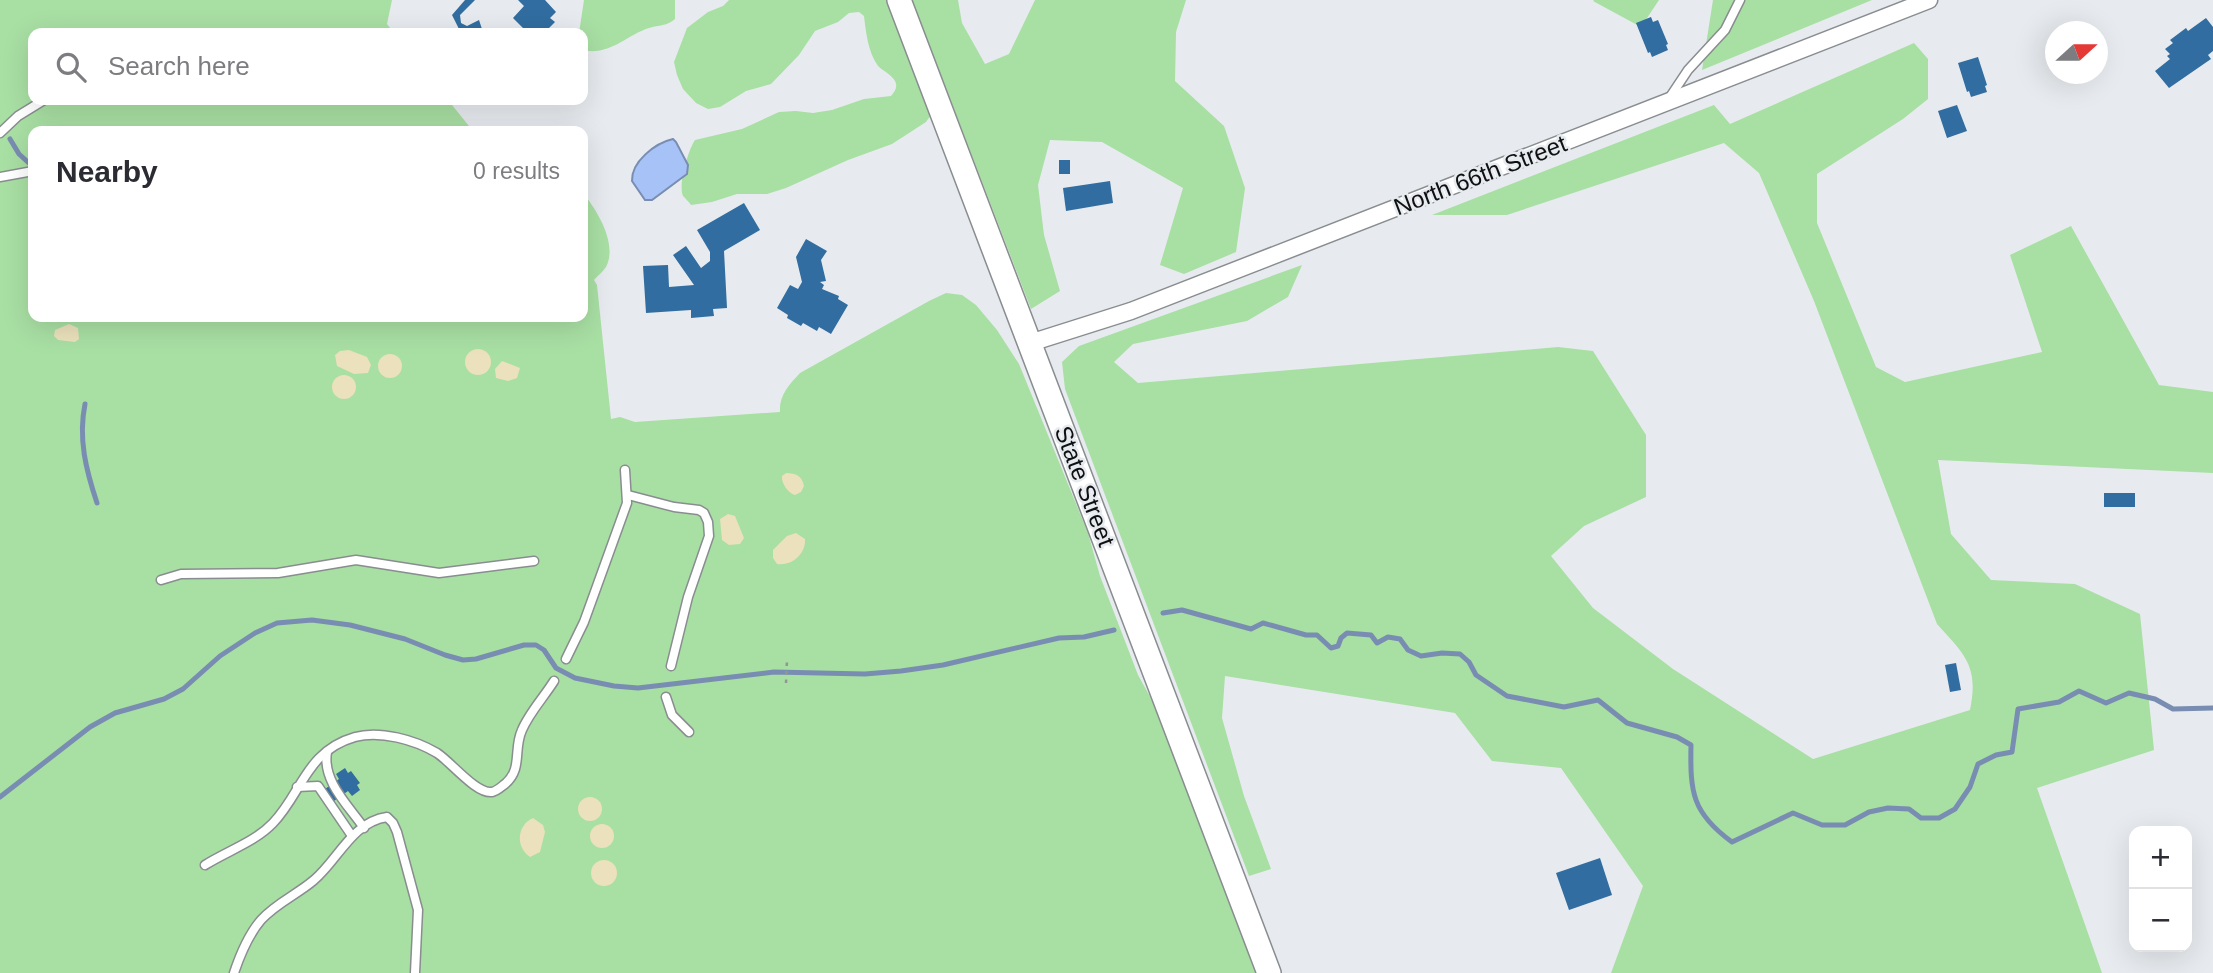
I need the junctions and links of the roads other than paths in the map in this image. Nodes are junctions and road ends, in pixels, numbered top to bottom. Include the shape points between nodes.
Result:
1 (899, 0) edge
2 (1740, 0) edge
3 (1928, 0) edge
4 (1667, 103) junction
5 (34, 105) edge
6 (0, 133) edge
7 (28, 172) edge
8 (0, 177) edge
9 (1030, 343) junction
10 (625, 470) dead end
11 (628, 495) junction
12 (534, 561) dead end
13 (161, 580) dead end
14 (566, 659) dead end
15 (671, 666) dead end
16 (554, 681) dead end
17 (666, 697) dead end
18 (689, 732) dead end
19 (327, 752) junction
20 (297, 787) junction
21 (364, 828) junction
22 (352, 836) junction
23 (205, 865) dead end
24 (234, 973) edge
25 (415, 973) edge
26 (1269, 973) edge

1 - 9 street, State Street
2 - 4 lane via 1725,30 1688,70
3 - 4 street, North 66th Street
4 - 9 street, North 66th Street via 1132,311
5 - 6 lane
7 - 8 lane
9 - 26 street, State Street
10 - 11 lane
11 - 14 lane via 584,622
11 - 15 lane via 699,510 708,522 709,536
12 - 13 lane via 439,573 356,560 278,573 181,574
16 - 19 lane via 522,729 516,772 493,792 479,789 438,754 402,739 366,735
17 - 18 lane via 672,715
19 - 20 lane
19 - 21 lane via 329,778
20 - 22 lane via 318,786
20 - 23 lane via 268,827
21 - 22 lane
21 - 25 lane via 387,817 397,832 418,911
22 - 24 lane via 318,877 259,922

